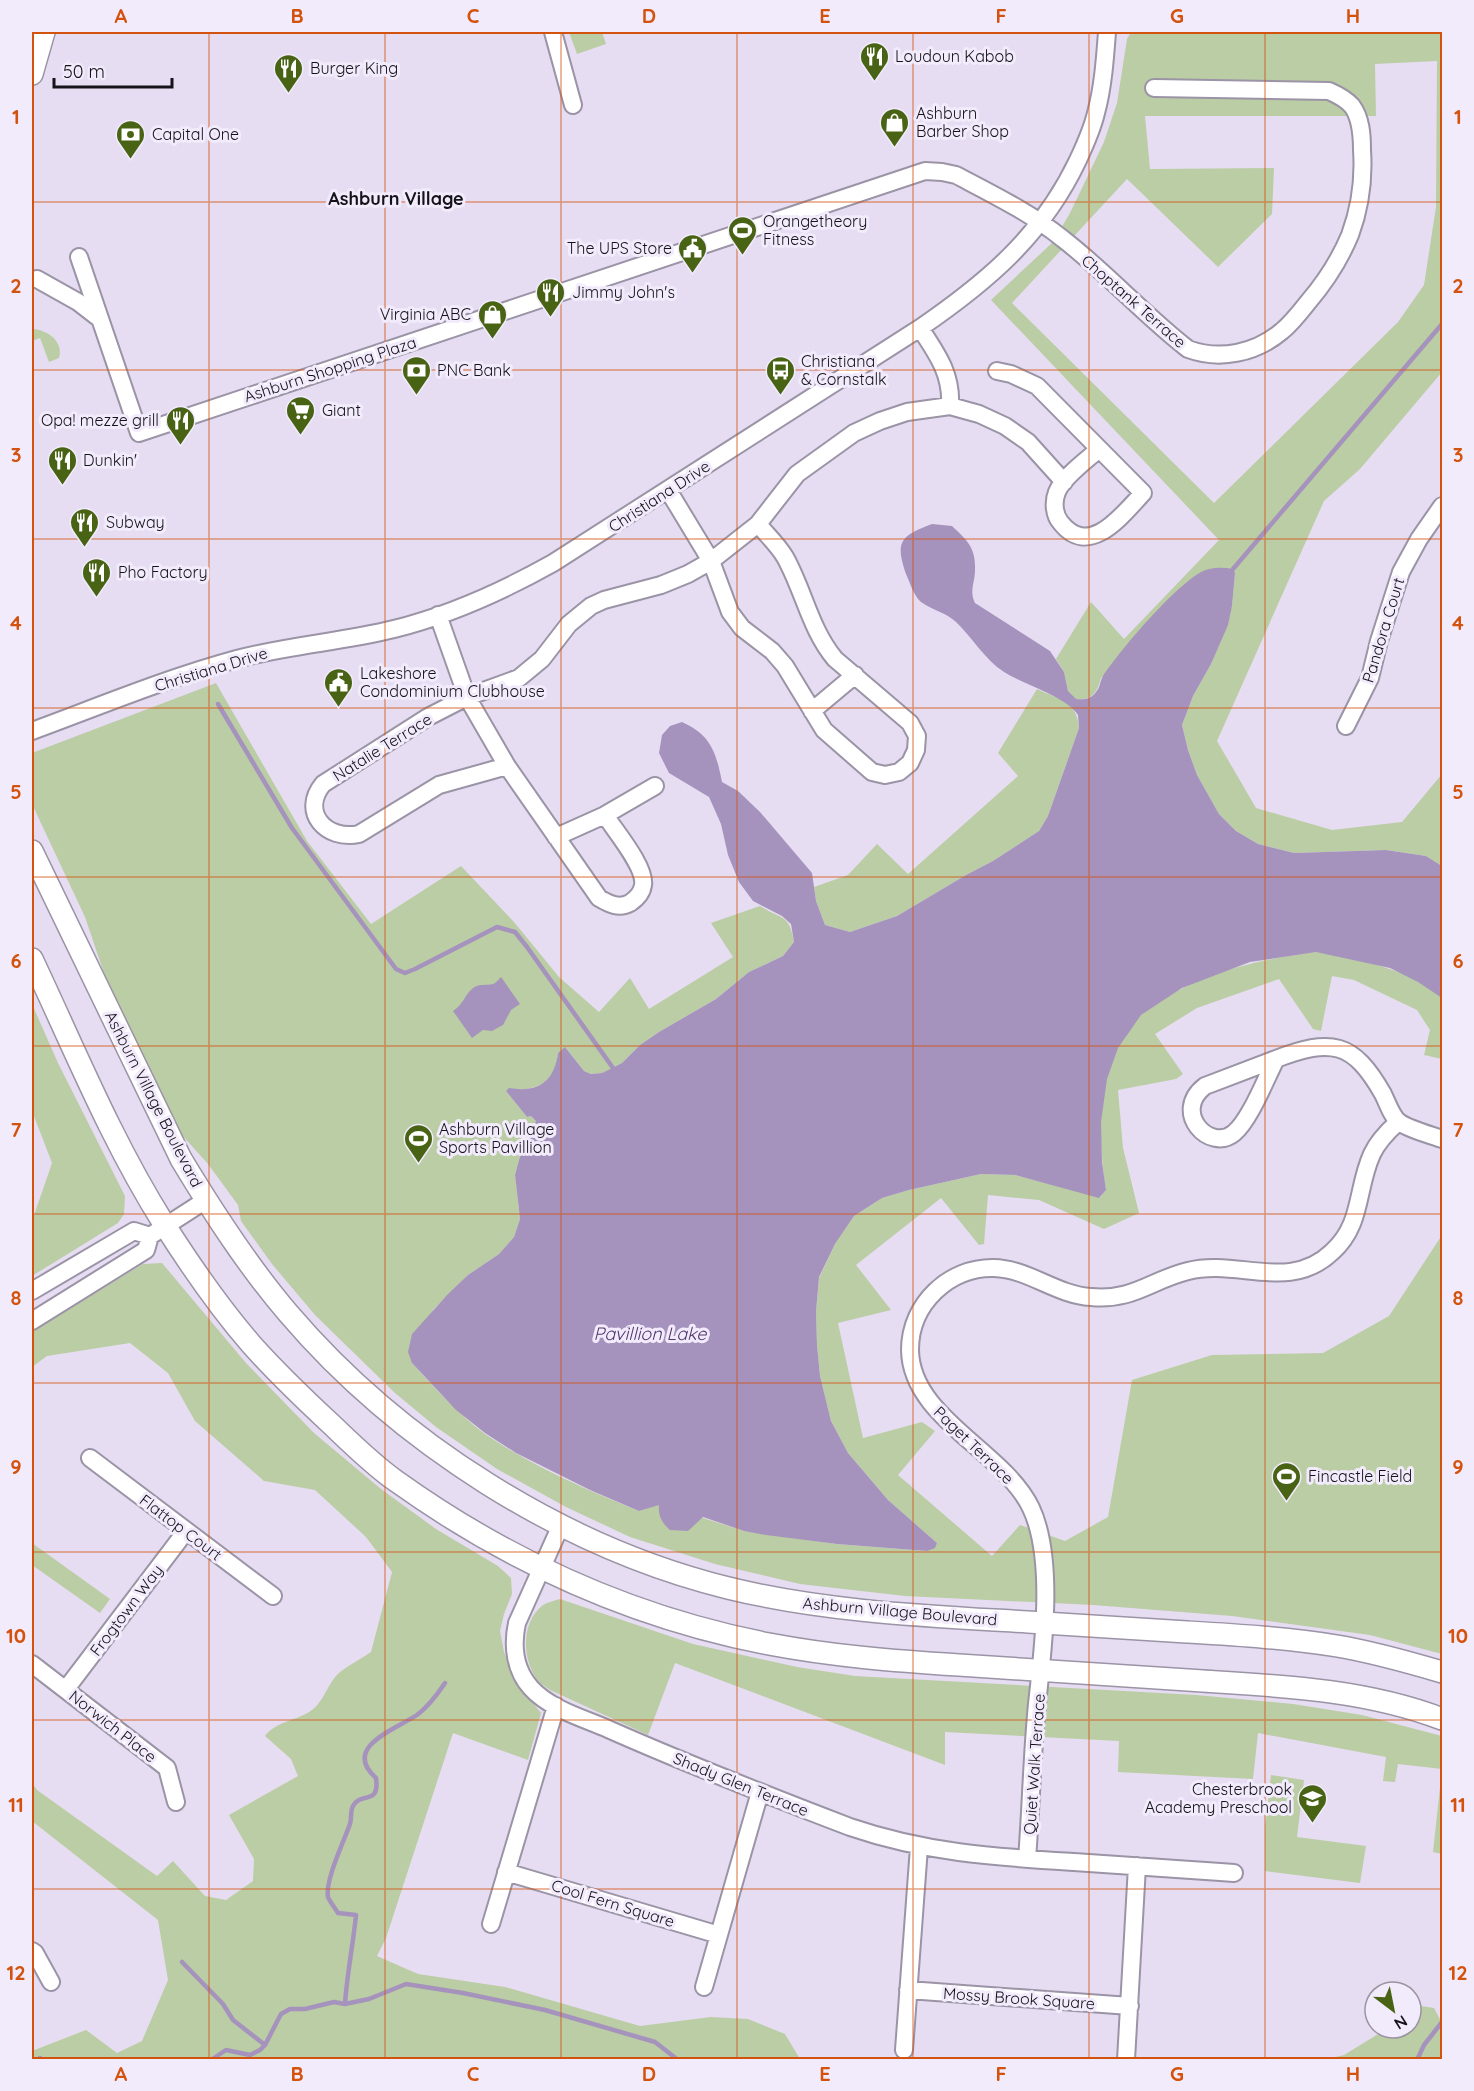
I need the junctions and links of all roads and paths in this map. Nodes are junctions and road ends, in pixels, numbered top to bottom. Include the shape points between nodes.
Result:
1 (44, 32) edge
2 (553, 32) edge
3 (1107, 32) edge
4 (32, 74) edge
5 (1154, 88) dead end
6 (573, 105) dead end
7 (1040, 222) junction
8 (79, 257) dead end
9 (37, 279) dead end
10 (100, 319) junction
11 (920, 328) junction
12 (997, 371) dead end
13 (950, 406) junction
14 (1099, 449) junction
15 (1064, 482) junction
16 (668, 490) junction
17 (1443, 506) edge
18 (758, 524) junction
19 (711, 561) junction
20 (438, 615) junction
21 (855, 675) junction
22 (467, 697) junction
23 (812, 711) junction
24 (1346, 726) dead end
25 (32, 731) edge
26 (507, 766) junction
27 (655, 786) dead end
28 (605, 815) junction
29 (556, 837) junction
30 (32, 851) edge
31 (32, 959) edge
32 (1276, 1059) junction
33 (1398, 1122) junction
34 (1443, 1139) edge
35 (206, 1200) junction
36 (158, 1231) junction
37 (32, 1291) edge
38 (32, 1321) edge
39 (90, 1458) dead end
40 (561, 1525) junction
41 (186, 1531) junction
42 (541, 1568) junction
43 (273, 1596) dead end
44 (1043, 1623) junction
45 (32, 1664) edge
46 (1041, 1670) junction
47 (1443, 1672) edge
48 (66, 1689) junction
49 (556, 1706) junction
50 (1443, 1719) edge
51 (760, 1792) junction
52 (176, 1802) dead end
53 (919, 1847) junction
54 (1027, 1859) junction
55 (1137, 1866) junction
56 (506, 1872) junction
57 (1234, 1873) dead end
58 (491, 1924) dead end
59 (719, 1935) junction
60 (32, 1951) edge
61 (51, 1982) dead end
62 (704, 1986) dead end
63 (908, 1990) junction
64 (1130, 2006) junction
65 (904, 2050) dead end
66 (1126, 2060) edge

1 - 4 main road
2 - 6 street
3 - 7 street, Christiana Drive via 1096,114 1087,141 1068,180
5 - 7 street, Choptank Terrace via 1315,89 1342,97 1352,107 1362,135 1363,178 1358,207 1338,261 1293,321 1271,339 1246,351 1203,355 1188,349
7 - 10 street, Ashburn Shopping Plaza via 956,175 925,171 139,433
7 - 11 street, Christiana Drive via 1005,262 960,301
8 - 10 street, Ashburn Shopping Plaza
9 - 10 street
11 - 13 street via 949,381
11 - 16 street, Christiana Drive
12 - 14 street via 1037,386
13 - 15 street, Natalie Terrace via 992,419 1017,433
13 - 18 street, Natalie Terrace via 908,412 854,433 797,474
14 - 15 street
14 - 15 street via 1143,493 1109,527 1095,536 1081,537 1068,531 1058,520 1054,507
16 - 19 street
16 - 20 street, Christiana Drive via 517,583
17 - 24 street, Pandora Court via 1401,572 1370,678
18 - 19 street, Natalie Terrace
18 - 21 street via 785,558 818,636 835,659
19 - 22 street, Natalie Terrace via 661,585 591,606 519,678
19 - 23 street via 730,612 742,628 785,666
20 - 22 street
20 - 25 street, Christiana Drive via 394,629 237,659
21 - 23 street
21 - 23 street via 910,723 917,736 910,763 899,772 872,772 824,730
22 - 26 street
22 - 26 street, Natalie Terrace via 428,717 323,784 315,804 321,824 339,835 359,834 439,784
26 - 29 street
27 - 28 street
28 - 29 street
28 - 29 street via 642,872 644,886 637,898 625,906 610,905 599,898
30 - 35 main road, Ashburn Village Boulevard via 181,1159
31 - 36 main road
32 - 32 street via 1197,1092 1191,1108 1198,1127 1215,1138 1233,1134 1242,1125
32 - 33 street via 1313,1047 1332,1047 1349,1053 1371,1074
33 - 34 street
33 - 44 street, Paget Terrace via 1373,1152 1347,1236 1331,1253 1308,1267 1267,1274 1202,1268 1139,1291 1099,1298 1065,1293 1007,1269 988,1268 954,1277 928,1298 911,1336 915,1378 932,1406 1010,1478 1032,1509 1044,1551
35 - 36 street
35 - 40 main road, Ashburn Village Boulevard via 288,1313 360,1387 453,1461
36 - 37 street via 134,1231
36 - 38 street via 146,1250
36 - 42 main road via 251,1344 358,1449 394,1480
39 - 41 street, Flattop Court
40 - 42 street, Shady Glen Terrace
40 - 44 main road, Ashburn Village Boulevard via 677,1574 774,1598 872,1611
41 - 43 street, Flattop Court
41 - 48 street, Frogtown Way
42 - 46 main road via 588,1590 686,1624 767,1644 856,1657
42 - 49 street, Shady Glen Terrace via 516,1623 513,1640 518,1665 531,1688
44 - 46 street, Paget Terrace
44 - 47 main road, Ashburn Village Boulevard via 1303,1642 1370,1652
45 - 48 street, Norwich Place
46 - 50 main road via 1294,1688 1370,1698
46 - 54 street, Quiet Walk Terrace
48 - 52 street, Norwich Place via 167,1768
49 - 51 street, Shady Glen Terrace
49 - 56 street
51 - 53 street, Shady Glen Terrace via 850,1827
51 - 59 street
53 - 54 street, Shady Glen Terrace
53 - 63 street
54 - 55 street, Shady Glen Terrace
55 - 57 street, Shady Glen Terrace
55 - 64 street
56 - 58 street
56 - 59 street, Cool Fern Square
59 - 62 street
60 - 61 street
63 - 64 street, Mossy Brook Square
63 - 65 street
64 - 66 street

